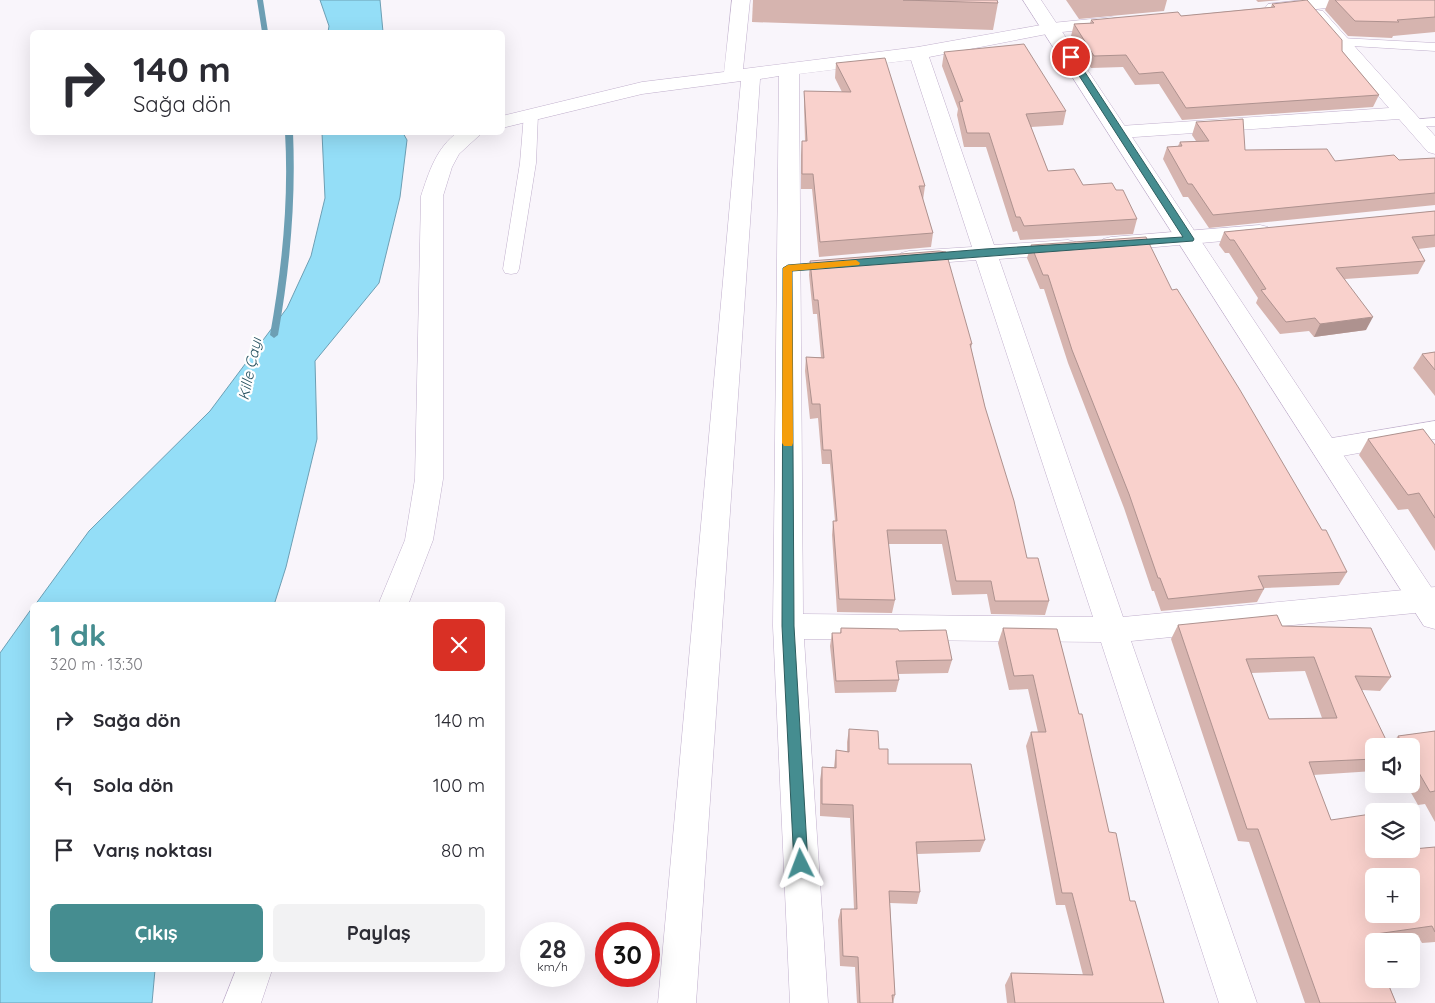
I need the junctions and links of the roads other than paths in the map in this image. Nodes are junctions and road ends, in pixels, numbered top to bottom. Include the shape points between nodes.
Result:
1 (741, 0) edge
2 (1032, 0) edge
3 (1359, 0) edge
4 (1308, 5) junction
5 (1259, 9) edge
6 (1131, 20) edge
7 (1052, 28) junction
8 (1341, 42) junction
9 (1435, 47) edge
10 (918, 53) junction
11 (789, 69) junction
12 (742, 74) junction
13 (532, 114) junction
14 (1408, 118) junction
15 (505, 121) edge
16 (1435, 122) edge
17 (1120, 132) junction
18 (467, 135) edge
19 (1435, 148) edge
20 (1278, 230) edge
21 (1189, 239) junction
22 (985, 252) junction
23 (886, 260) edge
24 (511, 269) dead end
25 (1435, 430) edge
26 (1326, 448) junction
27 (394, 602) edge
28 (1431, 605) edge
29 (788, 626) junction
30 (1112, 630) junction
31 (253, 972) edge
32 (242, 1003) edge
33 (677, 1003) edge
34 (809, 1003) edge
35 (1238, 1003) edge

1 - 12 street
2 - 7 street
3 - 4 street
4 - 5 street
4 - 8 street
6 - 7 street
7 - 10 street
7 - 17 street
8 - 9 lane
8 - 14 street
10 - 11 street
10 - 22 street
11 - 12 street
11 - 29 street via 798,267
12 - 13 street via 642,88
12 - 33 street
13 - 15 street
13 - 24 lane via 528,163
14 - 16 lane
14 - 17 street
14 - 19 street
17 - 21 street
18 - 27 street via 444,158 432,196 429,479 419,540
20 - 21 street
21 - 22 street
21 - 26 street
22 - 23 street
22 - 30 street
25 - 26 street
26 - 28 street
28 - 30 street
29 - 30 street
29 - 34 street
30 - 35 street
31 - 32 street

